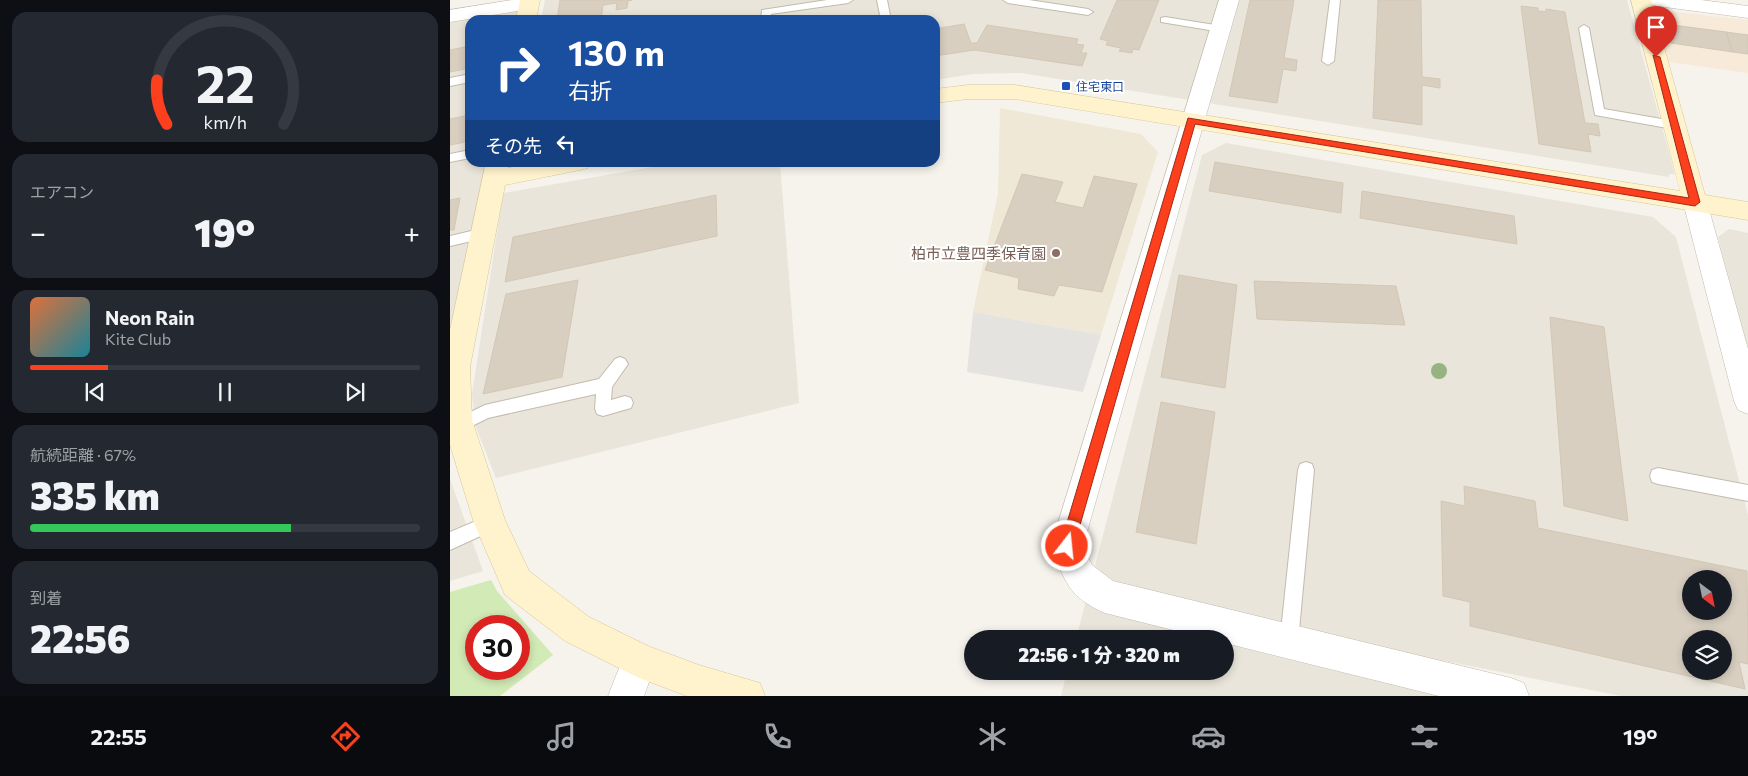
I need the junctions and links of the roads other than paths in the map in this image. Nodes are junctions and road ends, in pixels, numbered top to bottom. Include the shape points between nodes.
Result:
1 (848, 0) edge
2 (882, 0) edge
3 (1008, 0) edge
4 (1229, 0) edge
5 (1335, 0) edge
6 (1641, 0) edge
7 (1657, 0) edge
8 (528, 8) edge
9 (1088, 12) dead end
10 (1748, 12) edge
11 (766, 15) edge
12 (885, 15) edge
13 (450, 16) edge
14 (1164, 20) dead end
15 (1584, 28) dead end
16 (1221, 29) junction
17 (1328, 61) dead end
18 (465, 79) edge
19 (450, 82) edge
20 (940, 95) edge
21 (1192, 120) junction
22 (1673, 125) junction
23 (465, 155) edge
24 (450, 158) edge
25 (533, 167) edge
26 (496, 171) edge
27 (1695, 202) junction
28 (1748, 211) edge
29 (484, 233) junction
30 (450, 240) edge
31 (1742, 359) edge
32 (620, 364) dead end
33 (453, 367) edge
34 (604, 385) junction
35 (1748, 401) edge
36 (625, 403) dead end
37 (458, 426) junction
38 (1306, 470) dead end
39 (1658, 476) dead end
40 (1748, 494) edge
41 (490, 523) junction
42 (450, 542) edge
43 (1289, 641) junction
44 (639, 660) junction
45 (626, 696) edge
46 (747, 696) edge
47 (1512, 696) edge

1 - 11 lane via 766,12
2 - 12 lane
3 - 9 lane
4 - 16 street
5 - 17 lane
6 - 22 street
7 - 10 street
8 - 13 street
14 - 16 lane
15 - 22 lane via 1599,112
16 - 21 street
18 - 19 lane
20 - 21 street via 1015,92
21 - 27 street
21 - 43 street via 1067,546 1080,577 1105,596
22 - 27 street
23 - 24 lane
25 - 26 street
26 - 29 street
27 - 28 street
27 - 31 street
29 - 30 lane
29 - 33 street
31 - 35 street
32 - 34 lane
33 - 37 street
34 - 36 lane via 602,409
34 - 37 lane via 485,412
37 - 41 street
38 - 43 lane
39 - 40 lane
41 - 42 lane
41 - 44 street via 518,583 577,629
43 - 47 street
44 - 45 street
44 - 46 street via 699,683

